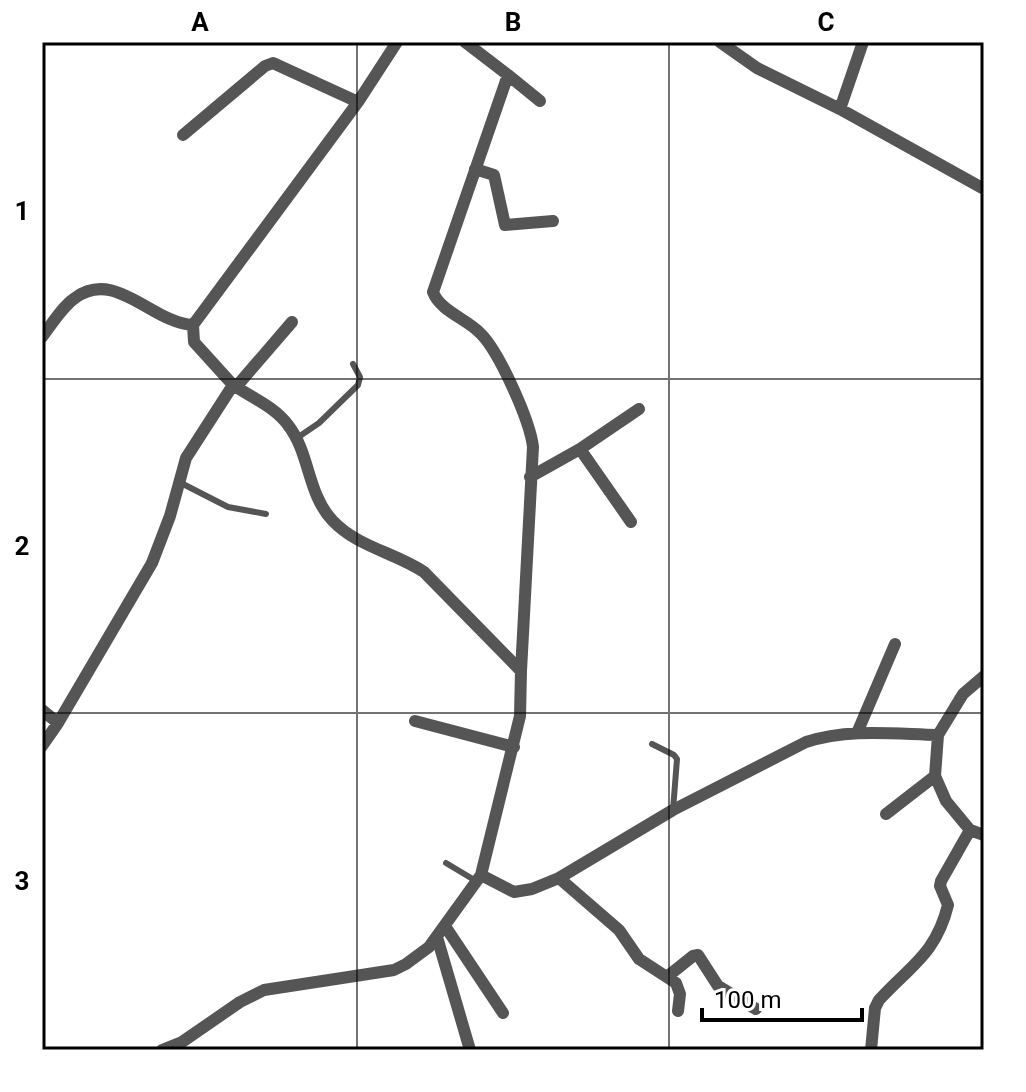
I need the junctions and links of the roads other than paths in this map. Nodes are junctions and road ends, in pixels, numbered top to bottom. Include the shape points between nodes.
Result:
1 (465, 42) edge
2 (720, 42) edge
3 (863, 42) edge
4 (391, 43) edge
5 (508, 75) junction
6 (540, 101) dead end
7 (358, 102) junction
8 (840, 109) junction
9 (183, 135) dead end
10 (475, 169) junction
11 (984, 189) edge
12 (553, 221) dead end
13 (292, 322) dead end
14 (193, 325) junction
15 (42, 337) edge
16 (353, 364) dead end
17 (234, 386) junction
18 (639, 409) dead end
19 (296, 439) junction
20 (580, 449) junction
21 (530, 477) junction
22 (179, 482) junction
23 (266, 514) dead end
24 (631, 522) dead end
25 (895, 644) dead end
26 (521, 671) junction
27 (984, 676) edge
28 (42, 710) edge
29 (415, 721) dead end
30 (58, 723) junction
31 (857, 733) junction
32 (938, 735) junction
33 (652, 744) dead end
34 (42, 746) edge
35 (514, 747) junction
36 (935, 776) junction
37 (673, 810) junction
38 (886, 814) dead end
39 (970, 830) junction
40 (984, 835) edge
41 (446, 863) dead end
42 (478, 878) junction
43 (559, 878) junction
44 (445, 926) junction
45 (437, 937) junction
46 (668, 976) junction
47 (756, 1009) dead end
48 (678, 1011) dead end
49 (503, 1013) dead end
50 (183, 1046) edge
51 (162, 1050) edge
52 (470, 1050) edge
53 (871, 1050) edge

1 - 5 street
2 - 8 street via 757,68
3 - 8 street
4 - 7 street
5 - 6 street
5 - 10 street
7 - 9 street via 273,63
7 - 14 street
8 - 11 street
10 - 12 street via 494,175 505,225
10 - 21 street via 433,292 438,302 491,345 531,435
13 - 17 street
14 - 15 street via 169,321 127,296 101,288 75,298
14 - 17 street via 194,342
16 - 19 lane via 358,385
17 - 19 street via 283,419
17 - 22 street via 191,448
18 - 20 street
19 - 26 street via 312,487 332,519 361,542 424,572
20 - 21 street
20 - 24 street
21 - 26 street
22 - 23 lane via 228,507
22 - 30 street via 152,563
25 - 31 street
26 - 35 street via 522,706
27 - 32 street via 963,694
28 - 30 street
29 - 35 street
30 - 34 street
31 - 32 street
31 - 37 street via 806,742
32 - 36 street
33 - 37 lane via 677,759
35 - 42 street
36 - 38 street
36 - 39 street via 941,793
37 - 43 street
39 - 40 street
39 - 53 street via 940,886 948,905 930,949 875,1008
41 - 42 lane
42 - 43 street via 514,892
42 - 44 street
43 - 46 street via 619,930 639,959
44 - 45 street
44 - 49 street
45 - 50 street via 394,970 253,995
45 - 52 street
46 - 47 street via 698,955 718,986
46 - 48 street via 679,988
50 - 51 street

